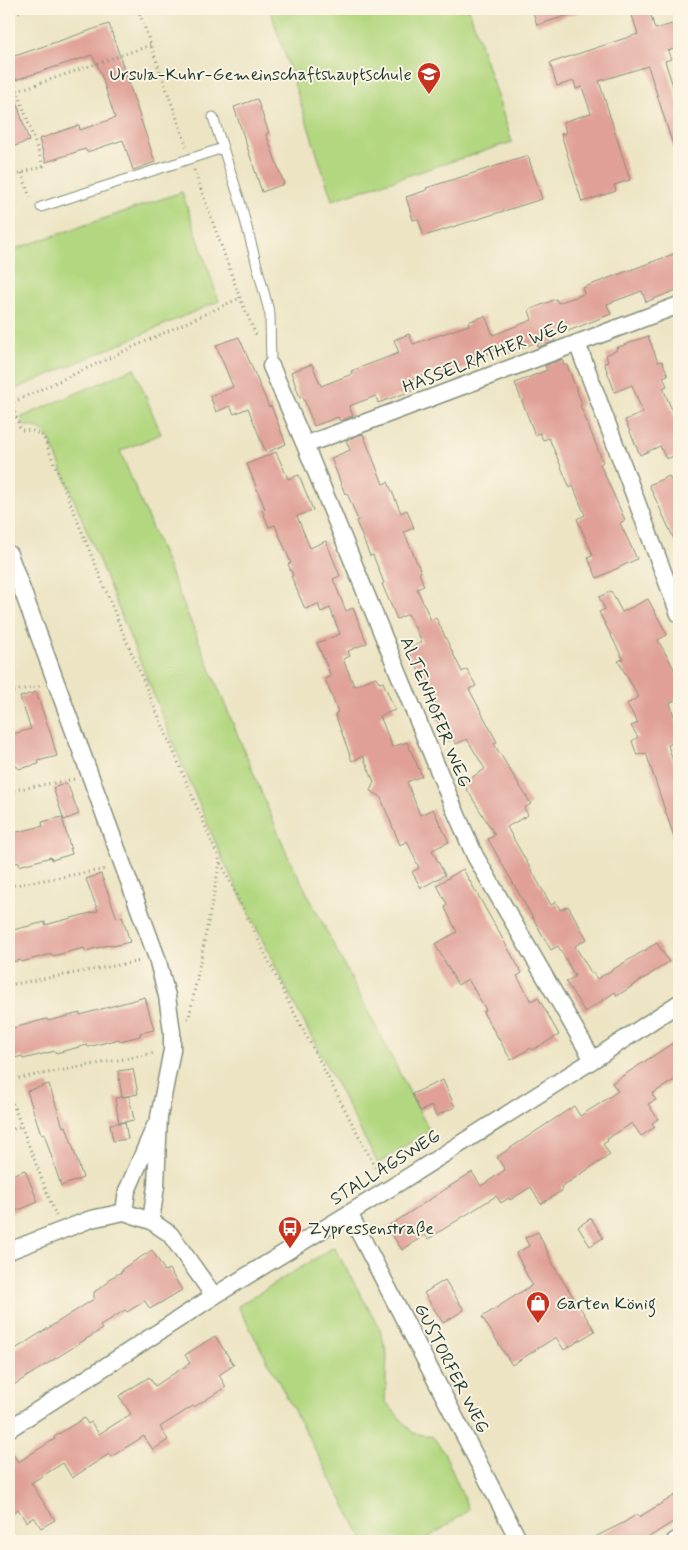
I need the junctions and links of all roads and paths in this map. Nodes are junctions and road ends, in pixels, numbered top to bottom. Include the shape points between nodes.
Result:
1 (27, 9) edge
2 (138, 9) edge
3 (9, 15) edge
4 (151, 46) junction
5 (9, 66) edge
6 (17, 91) junction
7 (213, 118) dead end
8 (223, 148) junction
9 (191, 159) junction
10 (22, 173) junction
11 (9, 177) edge
12 (41, 207) joint
13 (240, 298) junction
14 (679, 305) edge
15 (259, 340) dead end
16 (577, 343) junction
17 (271, 366) joint
18 (10, 403) edge
19 (305, 445) junction
20 (9, 554) edge
21 (679, 614) edge
22 (56, 683) junction
23 (9, 692) edge
24 (90, 777) junction
25 (9, 791) edge
26 (220, 861) junction
27 (123, 867) junction
28 (9, 886) edge
29 (156, 958) junction
30 (9, 985) edge
31 (679, 1003) edge
32 (172, 1032) junction
33 (172, 1050) junction
34 (593, 1060) junction
35 (9, 1080) edge
36 (9, 1094) edge
37 (159, 1117) junction
38 (21, 1126) junction
39 (9, 1131) edge
40 (392, 1187) junction
41 (124, 1212) junction
42 (349, 1213) junction
43 (150, 1221) junction
44 (62, 1230) junction
45 (9, 1251) edge
46 (214, 1296) junction
47 (9, 1429) edge
48 (679, 1539) edge
49 (519, 1541) edge
50 (675, 1541) edge

1 - 3 path
2 - 4 path
4 - 6 path
4 - 9 path
5 - 6 path
6 - 10 path via 42,166
7 - 8 lane
8 - 9 lane
8 - 17 lane via 270,315
9 - 12 lane
9 - 13 path
10 - 11 path
10 - 12 path via 30,198
13 - 15 path
13 - 18 path
14 - 16 street, HASSELRATHER WEG
16 - 19 street, HASSELRATHER WEG
16 - 21 street
17 - 19 street, ALTENHOFER WEG
18 - 26 path via 21,430 43,436
19 - 34 street, ALTENHOFER WEG via 475,856
20 - 22 street
22 - 23 path
22 - 24 street
24 - 25 path
24 - 27 street
26 - 32 path via 189,1018
26 - 40 path via 287,999 374,1165
27 - 28 path
27 - 29 street
29 - 30 path
29 - 32 street via 167,996
31 - 34 street, STALLAGSWEG
32 - 33 street
33 - 35 path
33 - 37 street
34 - 40 street, STALLAGSWEG
36 - 38 path
37 - 41 street via 126,1191
37 - 43 street via 156,1186
38 - 39 path
38 - 44 path
40 - 42 street, STALLAGSWEG
41 - 43 street
41 - 44 street
42 - 46 street, STALLAGSWEG
42 - 49 street, GUSTORFER WEG
43 - 46 street via 170,1234
44 - 45 street
46 - 47 street, STALLAGSWEG
48 - 50 street

